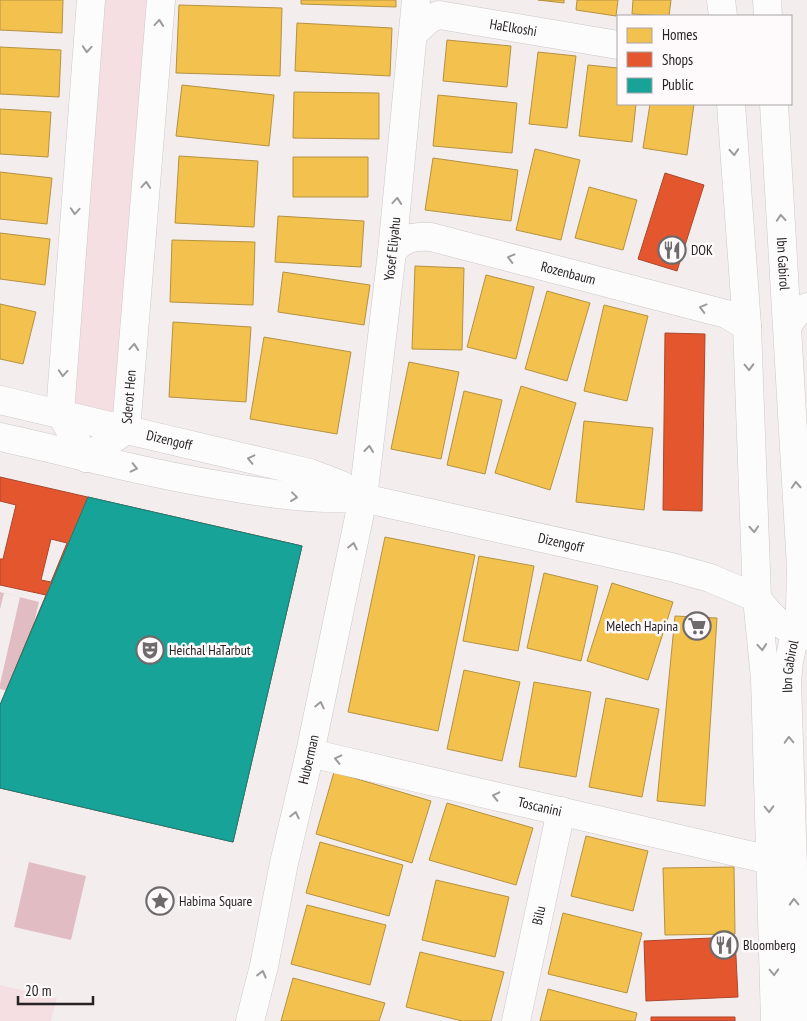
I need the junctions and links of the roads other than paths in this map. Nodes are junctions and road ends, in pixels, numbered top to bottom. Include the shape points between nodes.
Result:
1 (91, 0) edge
2 (161, 0) edge
3 (416, 0) edge
4 (721, 0) edge
5 (767, 0) edge
6 (722, 15) edge
7 (768, 15) edge
8 (413, 34) junction
9 (617, 45) edge
10 (731, 105) edge
11 (774, 105) edge
12 (392, 252) junction
13 (797, 316) edge
14 (748, 326) junction
15 (0, 400) edge
16 (60, 413) junction
17 (126, 430) junction
18 (0, 437) edge
19 (86, 458) junction
20 (363, 498) junction
21 (757, 598) junction
22 (802, 623) edge
23 (310, 752) junction
24 (561, 812) junction
25 (770, 860) junction
26 (250, 1021) edge
27 (516, 1021) edge
28 (775, 1021) edge
29 (798, 1021) edge

1 -> 16 street
17 -> 2 street, Sderot Hen
3 - 8 street, Yosef Eliyahu
4 - 6 street
5 - 7 street
8 - 9 street, HaElkoshi via 429,19 439,15
12 -> 8 street, Yosef Eliyahu
10 -> 14 street, Ibn Gabirol
13 -> 11 street, Ibn Gabirol
14 -> 12 street, Rozenbaum via 726,314 431,237 409,238
20 -> 12 street, Yosef Eliyahu
22 -> 13 street, Ibn Gabirol
14 -> 21 street, Ibn Gabirol
15 - 16 street, Dizengoff
16 - 17 street, Dizengoff
16 - 19 street
17 - 19 street, Sderot Hen
20 -> 17 street, Dizengoff via 339,484 310,474
18 - 19 street, Dizengoff
19 -> 20 street, Dizengoff via 189,480 293,497
20 - 21 street, Dizengoff via 670,567 710,578
23 -> 20 street, Huberman
21 - 22 street, Dizengoff
21 -> 25 street, Ibn Gabirol via 765,678
29 -> 22 street, Ibn Gabirol via 787,682 789,660
24 -> 23 street, Toscanini
26 -> 23 street, Huberman
24 - 25 street, Toscanini
24 - 27 street, Bilu
25 -> 28 street, Ibn Gabirol

